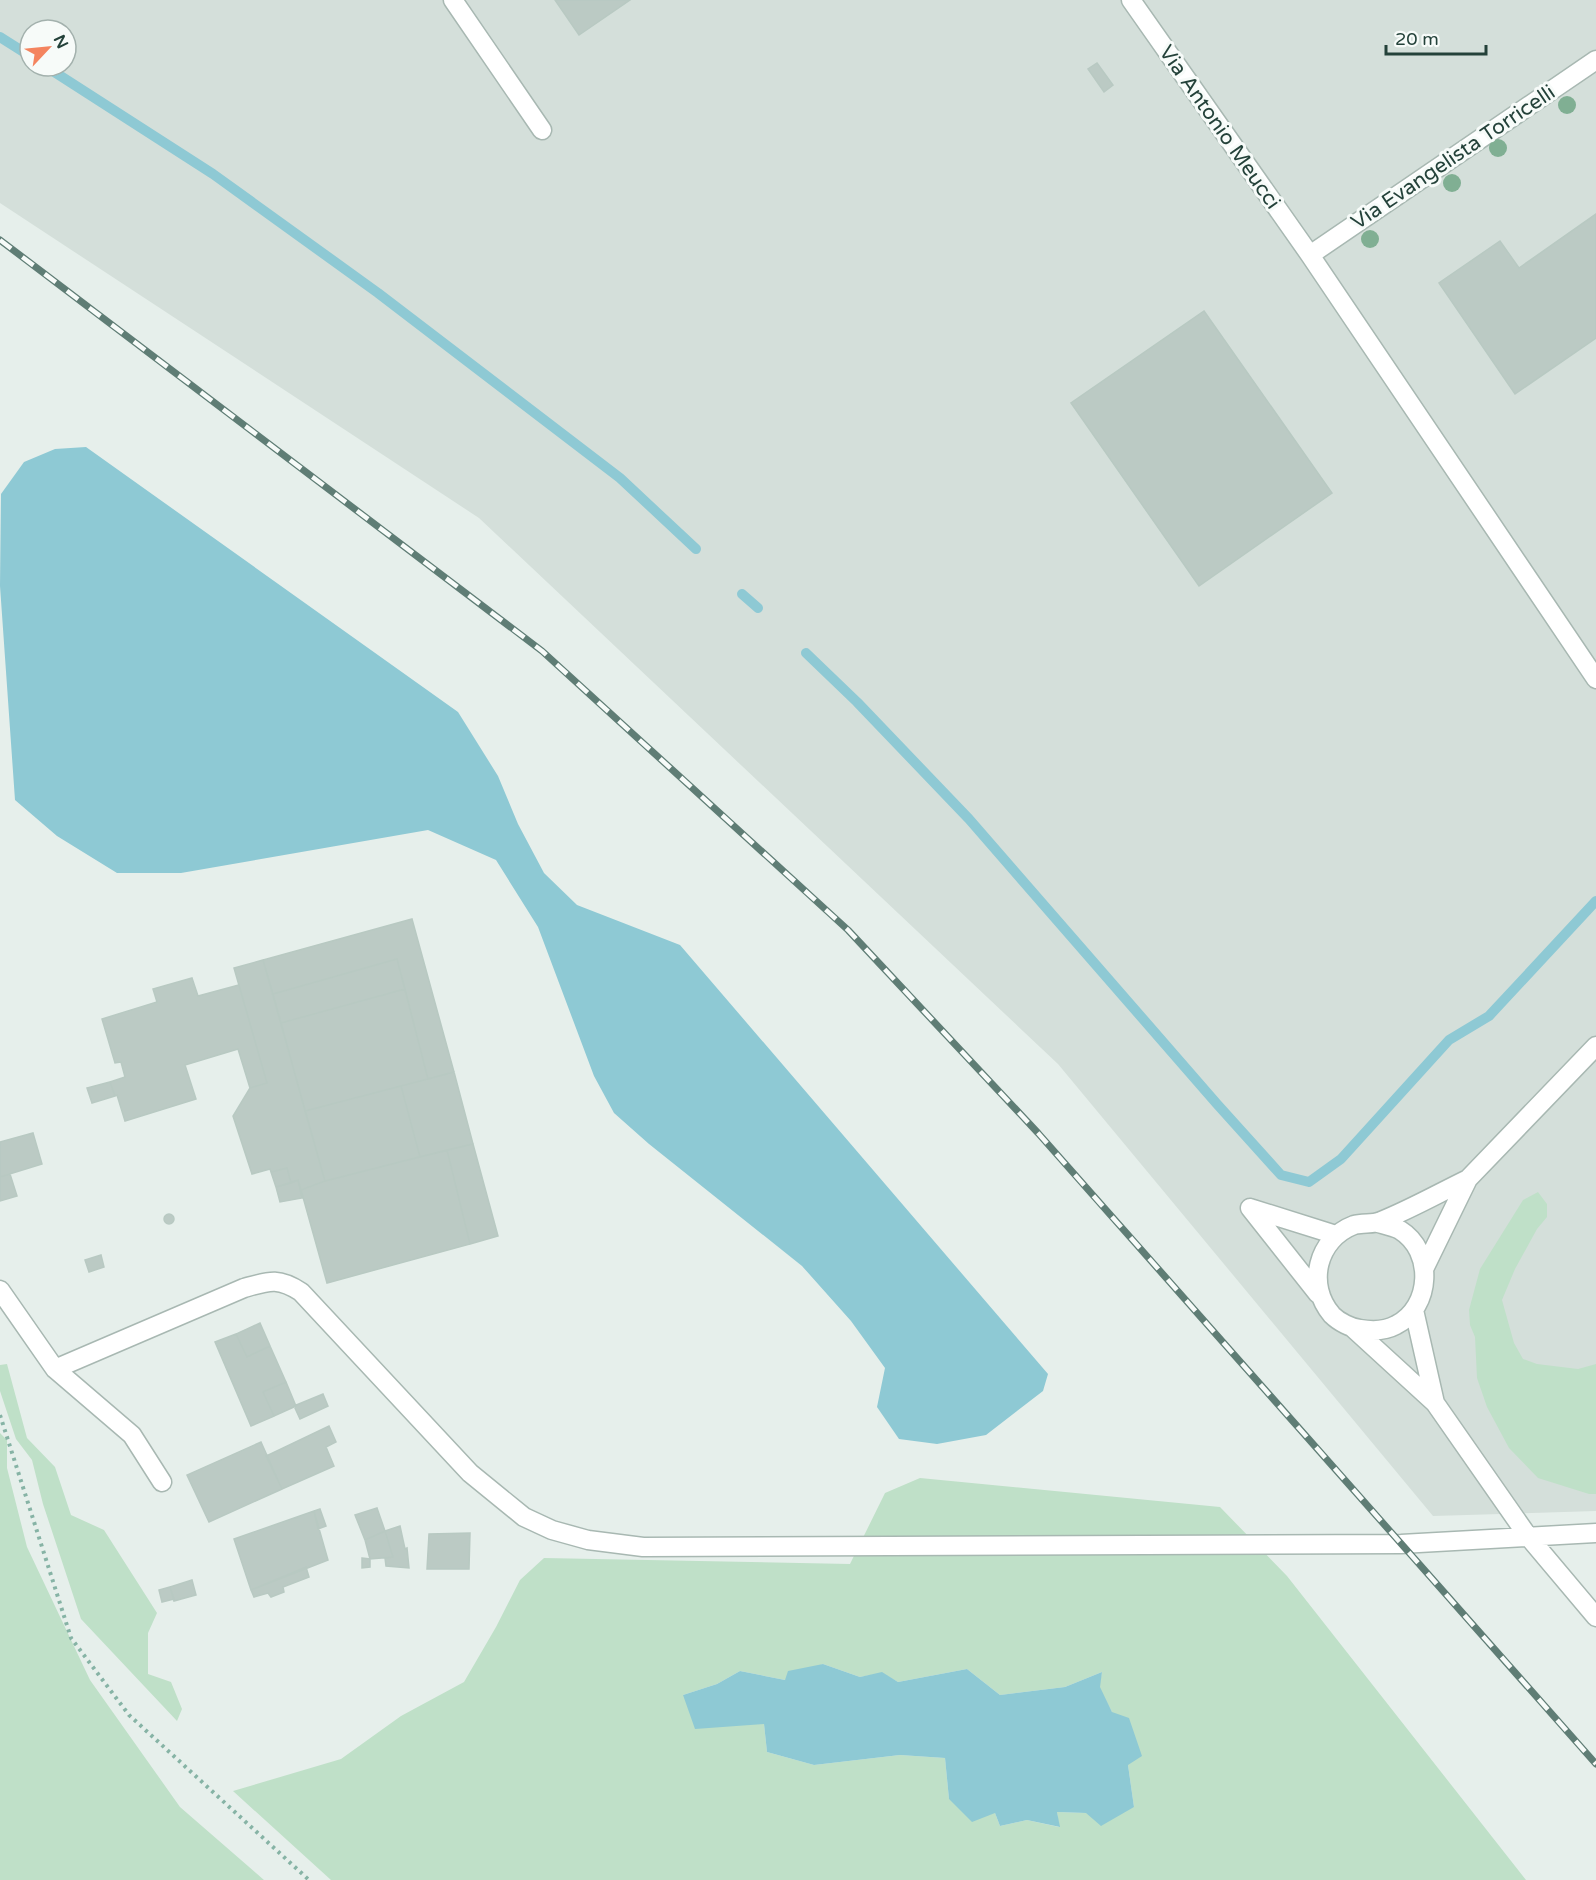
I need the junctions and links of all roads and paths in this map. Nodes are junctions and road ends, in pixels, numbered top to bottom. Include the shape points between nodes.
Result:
1 (453, 0) edge
2 (1131, 0) edge
3 (1596, 60) edge
4 (542, 130) dead end
5 (1310, 255) junction
6 (1596, 679) edge
7 (1596, 1046) edge
8 (1468, 1179) junction
9 (1378, 1223) junction
10 (1336, 1235) junction
11 (1425, 1267) junction
12 (0, 1290) edge
13 (1321, 1297) junction
14 (1414, 1310) junction
15 (1353, 1328) junction
16 (55, 1369) junction
17 (1435, 1403) junction
18 (0, 1415) edge
19 (162, 1482) dead end
20 (1596, 1533) edge
21 (1527, 1535) junction
22 (1596, 1617) edge
23 (309, 1880) edge

1 - 4 street
2 - 5 street, Via Antonio Meucci
3 - 5 street, Via Evangelista Torricelli
5 - 6 street, Via Antonio Meucci
7 - 8 street
8 - 9 street
8 - 11 street
9 - 10 street via 1356,1224
9 - 11 street via 1400,1230 1416,1246
10 - 13 street via 1322,1253 1317,1275
10 - 13 street via 1250,1208
11 - 14 street via 1424,1290
12 - 16 street
13 - 15 street via 1333,1316
14 - 15 street via 1396,1325 1375,1331
14 - 17 street
15 - 17 street
16 - 19 street via 132,1435
16 - 21 street via 244,1288 270,1281 286,1282 301,1292 494,1494 524,1517 588,1540 643,1547 1401,1544
17 - 21 street
18 - 23 path via 71,1638 129,1715
20 - 21 street
21 - 22 street

